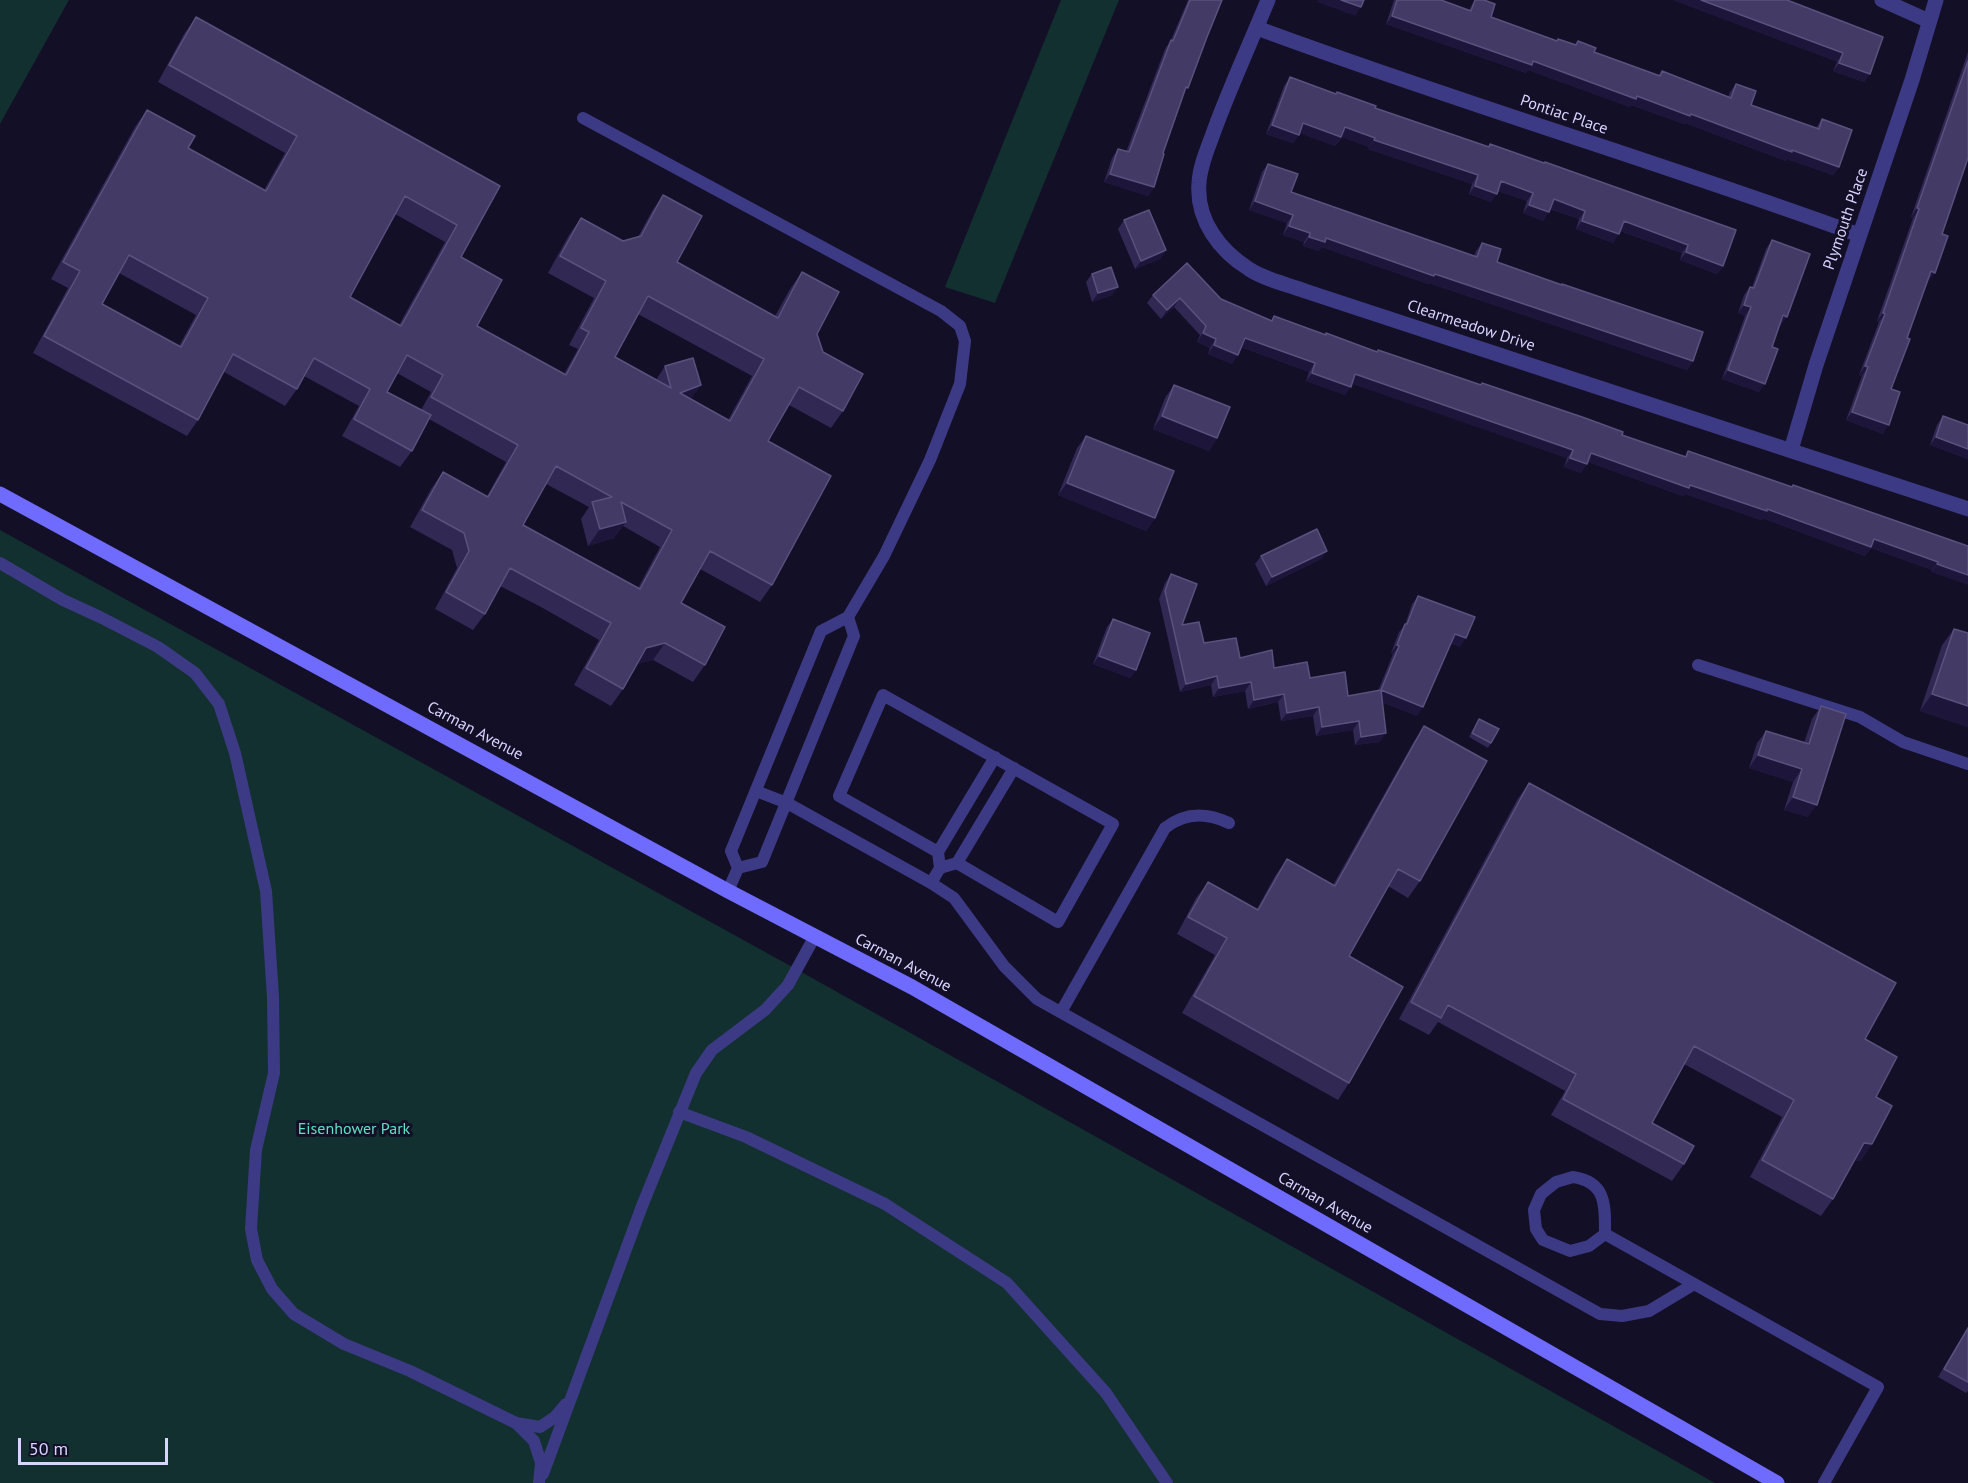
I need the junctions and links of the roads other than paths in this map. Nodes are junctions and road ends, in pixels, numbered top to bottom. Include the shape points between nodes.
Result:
1 (1268, 0) edge
2 (1882, 0) edge
3 (1936, 0) edge
4 (1929, 21) junction
5 (1257, 28) junction
6 (584, 118) dead end
7 (1859, 235) junction
8 (1791, 450) junction
9 (0, 494) edge
10 (1968, 509) edge
11 (0, 563) edge
12 (848, 617) junction
13 (1698, 665) dead end
14 (995, 757) junction
15 (1968, 764) edge
16 (1014, 768) junction
17 (756, 791) junction
18 (787, 803) junction
19 (1229, 824) dead end
20 (938, 852) junction
21 (957, 864) junction
22 (738, 868) junction
23 (940, 868) junction
24 (931, 883) junction
25 (728, 891) junction
26 (815, 936) junction
27 (1061, 1012) junction
28 (679, 1112) junction
29 (1605, 1234) junction
30 (1694, 1284) junction
31 (572, 1396) junction
32 (516, 1423) junction
33 (539, 1483) edge
34 (1167, 1483) edge
35 (1777, 1483) edge
36 (1824, 1483) edge

1 - 5 street, Clearmeadow Drive
2 - 4 street
3 - 4 street, Plymouth Place
4 - 7 street, Plymouth Place
5 - 7 street, Pontiac Place
5 - 8 street, Clearmeadow Drive via 1214,131 1198,184 1208,228 1239,263 1252,272 1305,291
6 - 12 lane via 941,311 960,326 965,341 960,384 885,556
7 - 8 street, Plymouth Place
8 - 10 street, Clearmeadow Drive
9 - 25 main road, Carman Avenue
11 - 32 lane via 63,600 158,647 195,673 219,704 235,753 266,891 274,1073 256,1150 251,1229 257,1260 272,1289 294,1314 344,1344 410,1371
12 - 17 lane via 822,631
12 - 18 lane via 854,636
13 - 15 lane via 1860,717 1903,742
14 - 16 lane
14 - 20 lane
14 - 20 lane via 883,695 839,796
16 - 21 lane
16 - 21 lane via 1113,824 1058,922
17 - 18 lane
17 - 22 lane via 732,851
18 - 22 lane via 762,862
18 - 24 lane
19 - 27 lane via 1215,816 1190,816 1174,820 1165,828
20 - 23 lane
21 - 23 lane
22 - 25 lane
23 - 24 lane
24 - 27 lane via 954,898 1004,966 1037,999
25 - 26 main road, Carman Avenue
26 - 28 lane via 788,985 765,1010 712,1050 696,1073
26 - 35 main road, Carman Avenue via 922,993
27 - 30 lane via 1600,1314 1622,1316 1649,1311
28 - 31 lane
28 - 34 lane via 746,1137 885,1204 1007,1283 1106,1393
29 - 29 lane via 1603,1197 1584,1179 1573,1177 1556,1182 1541,1194 1534,1210 1536,1229 1543,1240 1570,1251 1589,1246
29 - 30 lane
30 - 36 lane via 1878,1387
31 - 32 lane via 555,1417 540,1427
31 - 33 lane
32 - 33 lane via 534,1441 541,1463

